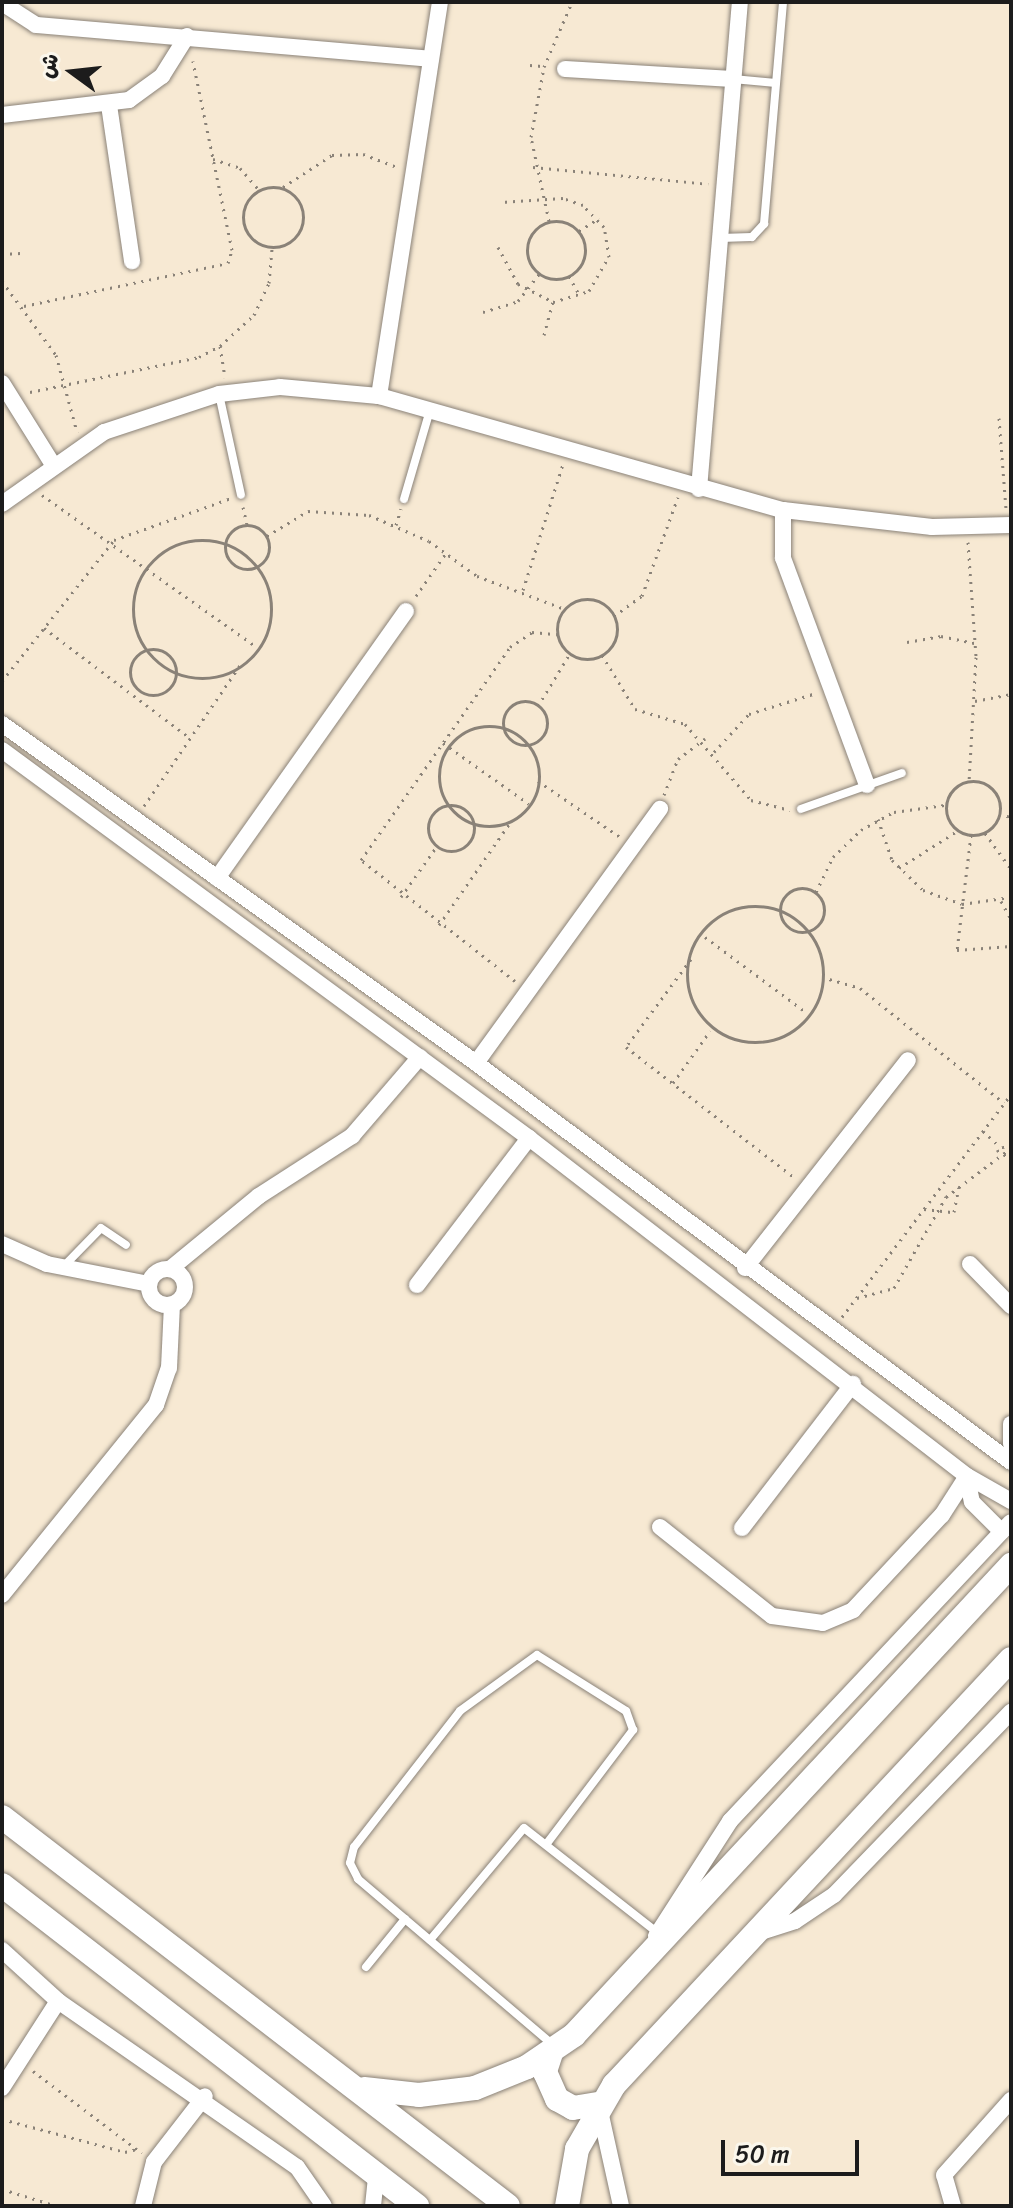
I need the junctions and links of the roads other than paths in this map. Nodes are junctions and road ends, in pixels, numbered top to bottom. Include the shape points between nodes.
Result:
1 (440, 2) edge
2 (740, 2) edge
3 (783, 2) edge
4 (2, 3) edge
5 (187, 36) junction
6 (431, 59) junction
7 (565, 69) dead end
8 (733, 79) junction
9 (776, 83) junction
10 (109, 105) junction
11 (2, 115) edge
12 (720, 238) junction
13 (132, 261) dead end
14 (6, 389) edge
15 (223, 393) junction
16 (379, 396) junction
17 (430, 409) junction
18 (52, 463) junction
19 (690, 486) junction
20 (241, 495) road end
21 (404, 499) dead end
22 (2, 504) edge
23 (783, 510) junction
24 (1009, 525) edge
25 (406, 611) road end
26 (2, 724) edge
27 (2, 750) edge
28 (902, 773) dead end
29 (867, 785) junction
30 (660, 809) road end
31 (801, 809) road end
32 (217, 878) junction
33 (420, 1057) junction
34 (908, 1060) dead end
35 (476, 1063) junction
36 (529, 1138) junction
37 (2, 1244) edge
38 (208, 1244) junction
39 (126, 1245) dead end
40 (970, 1264) dead end
41 (63, 1268) junction
42 (745, 1268) junction
43 (170, 1269) junction
44 (149, 1284) junction
45 (417, 1285) dead end
46 (185, 1290) junction
47 (172, 1305) junction
48 (1011, 1306) edge
49 (853, 1384) junction
50 (1011, 1424) edge
51 (1011, 1444) edge
52 (1011, 1462) edge
53 (967, 1476) junction
54 (1011, 1501) edge
55 (660, 1527) dead end
56 (1006, 1527) edge
57 (742, 1528) dead end
58 (1011, 1565) edge
59 (2, 1595) edge
60 (1011, 1659) edge
61 (1011, 1712) edge
62 (2, 1817) edge
63 (548, 1842) junction
64 (2, 1885) edge
65 (405, 1919) junction
66 (658, 1933) junction
67 (750, 1935) junction
68 (430, 1940) junction
69 (2, 1950) edge
70 (366, 1967) dead end
71 (635, 1970) junction
72 (58, 2001) junction
73 (554, 2051) junction
74 (2, 2088) edge
75 (364, 2089) junction
76 (205, 2096) junction
77 (1011, 2100) edge
78 (599, 2104) junction
79 (376, 2175) junction
80 (143, 2206) edge
81 (324, 2206) edge
82 (373, 2206) edge
83 (417, 2206) edge
84 (508, 2206) edge
85 (567, 2206) edge
86 (621, 2206) edge
87 (953, 2206) edge

1 - 6 street
2 - 8 street
3 - 9 lane
4 - 5 street via 36,25
5 - 6 street
5 - 10 street via 148,90
6 - 16 street
7 - 8 street
8 - 9 lane
8 - 12 street
9 - 12 lane via 764,224 752,237
10 - 11 street
10 - 13 street
12 - 19 street
14 - 18 street
15 - 16 street via 280,387
15 - 18 street via 160,409
15 - 20 lane
16 - 17 street
17 - 19 street
17 - 21 lane
18 - 22 street
19 - 23 street
23 - 24 street
23 - 29 street via 783,558
25 - 32 street
26 - 32 street
27 - 33 street
28 - 29 lane
29 - 31 lane
30 - 35 street
32 - 35 street
33 - 36 street
33 - 38 street via 352,1136 259,1196
34 - 42 street
35 - 42 street
36 - 45 street
36 - 49 street
37 - 41 street
38 - 43 street
38 - 46 street
39 - 41 lane via 101,1228
40 - 48 street
41 - 44 street
42 - 52 street
43 - 44 street
43 - 46 street
44 - 47 street via 153,1298
46 - 47 street
47 - 59 street via 169,1368 156,1405
49 - 53 street
49 - 57 street
50 - 51 street
53 - 54 street
53 - 55 street via 942,1515 853,1610 823,1623 772,1616
53 - 56 street via 972,1502
56 - 66 street via 730,1821
58 - 71 main road
60 - 67 main road
61 - 67 street via 834,1895 779,1930
62 - 75 main road
63 - 65 lane via 633,1730 626,1711 537,1655 460,1711 354,1847 352,1872
63 - 66 lane
63 - 68 lane via 517,1830
64 - 79 main road
65 - 68 lane
65 - 70 lane
66 - 71 street
67 - 78 main road
68 - 73 lane
69 - 72 street
71 - 73 main road
72 - 74 street
72 - 76 street
73 - 75 main road via 502,2079 447,2093
73 - 78 main road via 545,2072 557,2099 581,2109
75 - 84 main road
76 - 80 street via 154,2162
76 - 81 street via 297,2167
77 - 87 street via 944,2175
78 - 85 main road via 577,2149
78 - 86 street
79 - 82 street
79 - 83 main road

